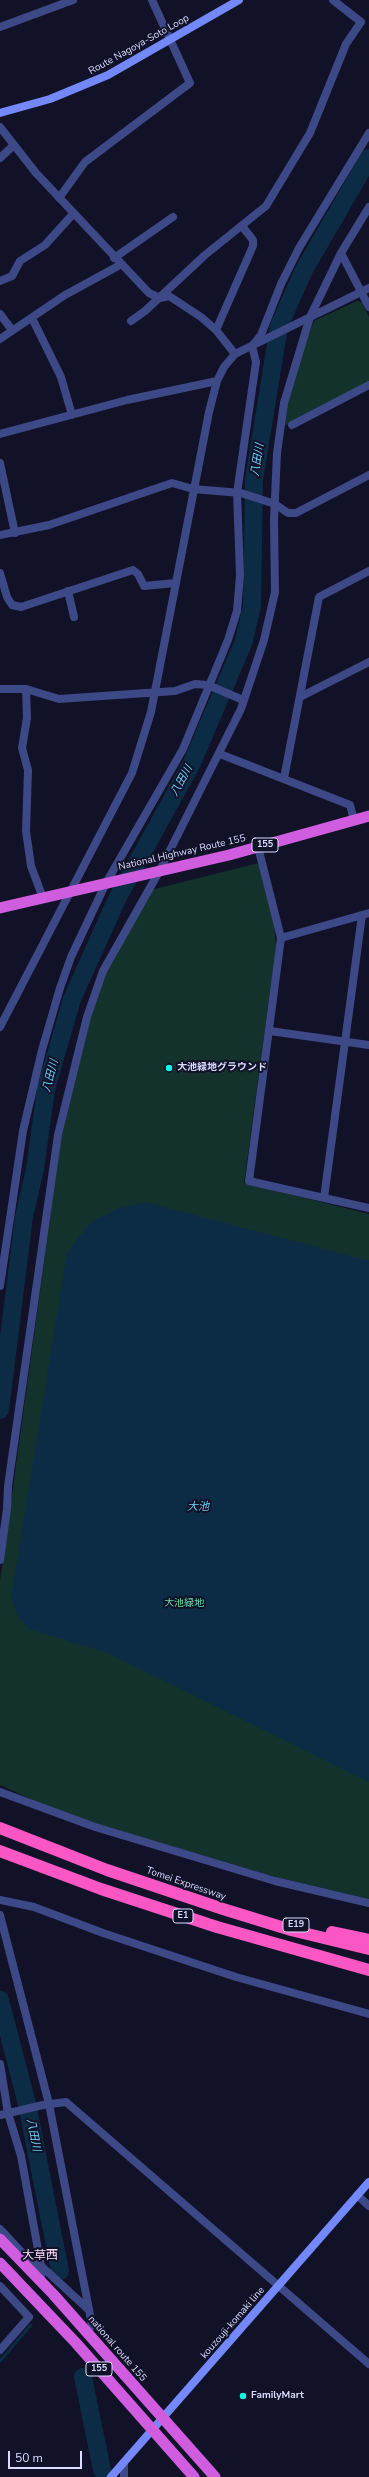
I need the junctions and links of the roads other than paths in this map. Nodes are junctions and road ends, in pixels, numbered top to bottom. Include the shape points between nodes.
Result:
1 (73, 0) edge
2 (152, 0) edge
3 (239, 0) edge
4 (333, 0) edge
5 (0, 27) edge
6 (170, 40) junction
7 (0, 113) edge
8 (0, 127) edge
9 (369, 133) edge
10 (14, 145) junction
11 (0, 158) edge
12 (59, 198) junction
13 (369, 207) edge
14 (73, 214) junction
15 (173, 217) dead end
16 (242, 226) junction
17 (341, 253) junction
18 (114, 258) junction
19 (120, 264) junction
20 (0, 282) edge
21 (369, 288) edge
22 (361, 292) junction
23 (160, 298) junction
24 (369, 307) edge
25 (0, 314) edge
26 (310, 317) junction
27 (32, 318) junction
28 (131, 321) dead end
29 (12, 330) junction
30 (216, 330) junction
31 (0, 339) edge
32 (252, 346) junction
33 (235, 354) junction
34 (217, 381) junction
35 (369, 385) edge
36 (72, 415) junction
37 (292, 425) dead end
38 (0, 434) edge
39 (0, 463) edge
40 (369, 475) edge
41 (193, 489) junction
42 (239, 493) junction
43 (273, 503) junction
44 (15, 533) junction
45 (0, 534) edge
46 (369, 571) edge
47 (0, 573) edge
48 (175, 584) junction
49 (68, 591) junction
50 (4, 599) edge
51 (74, 617) dead end
52 (369, 662) edge
53 (210, 686) junction
54 (0, 689) edge
55 (26, 689) junction
56 (154, 693) junction
57 (300, 698) junction
58 (243, 700) junction
59 (220, 754) junction
60 (284, 778) junction
61 (369, 816) edge
62 (354, 820) junction
63 (258, 847) junction
64 (160, 870) junction
65 (106, 883) junction
66 (72, 891) junction
67 (43, 898) junction
68 (0, 908) edge
69 (365, 914) edge
70 (281, 938) junction
71 (0, 1027) edge
72 (270, 1031) junction
73 (345, 1042) junction
74 (369, 1045) edge
75 (324, 1198) junction
76 (369, 1208) edge
77 (0, 1286) edge
78 (0, 1560) edge
79 (0, 1792) edge
80 (0, 1828) edge
81 (0, 1851) edge
82 (0, 1900) edge
83 (369, 1903) edge
84 (223, 1909) junction
85 (0, 1915) edge
86 (369, 1940) edge
87 (369, 1950) edge
88 (369, 1970) edge
89 (369, 2014) edge
90 (0, 2064) edge
91 (46, 2104) junction
92 (6, 2113) edge
93 (369, 2182) edge
94 (357, 2195) junction
95 (369, 2206) edge
96 (0, 2229) edge
97 (0, 2239) edge
98 (0, 2263) edge
99 (41, 2273) junction
100 (279, 2285) junction
101 (0, 2286) edge
102 (89, 2310) junction
103 (86, 2333) junction
104 (0, 2350) edge
105 (369, 2364) edge
106 (163, 2420) junction
107 (153, 2430) junction
108 (124, 2463) junction
109 (111, 2477) edge
110 (124, 2477) edge
111 (194, 2477) edge
112 (215, 2477) edge

1 - 5 street
2 - 6 street
3 - 6 main road, Route Nagoya-Soto Loop
4 - 16 street via 361,22 346,44 310,133 266,206
6 - 7 main road, Route Nagoya-Soto Loop via 85,85
6 - 12 street via 190,83 85,162
8 - 10 street
9 - 32 street via 299,248 281,284 261,335
10 - 11 street
10 - 12 street
12 - 14 street
13 - 17 street
14 - 18 street
14 - 20 street via 45,245 20,261 12,276
15 - 18 street
16 - 23 street
16 - 30 street via 253,240 253,246
17 - 22 street
17 - 26 street
18 - 19 street
19 - 23 street via 149,293
19 - 27 street
21 - 22 street
22 - 24 street
22 - 26 street
23 - 28 street
23 - 30 street via 169,296
25 - 29 street
26 - 32 street
26 - 43 street via 284,403
27 - 29 street
27 - 36 street via 61,377
29 - 31 street
30 - 33 street
32 - 33 street
32 - 42 street via 256,362
33 - 34 street
34 - 36 street via 127,400
34 - 41 street
35 - 37 street
36 - 38 street
39 - 44 street
40 - 43 street via 296,513 288,513
41 - 42 street
41 - 44 street via 172,483 50,525
41 - 48 street
42 - 43 street
42 - 53 street via 240,575 237,611
43 - 58 street via 276,592 264,640
44 - 45 street
46 - 57 street via 319,597
47 - 50 street
48 - 49 street via 144,586 133,570
48 - 56 street
49 - 50 street via 21,607 12,605
49 - 51 street
52 - 57 street
53 - 56 street via 195,684 175,691
53 - 58 street
53 - 65 street via 183,749
54 - 55 street
55 - 56 street via 59,699
55 - 67 street via 27,718 22,748 28,770 26,830 31,866
56 - 66 street via 132,773
57 - 60 street
58 - 59 street
59 - 60 street
59 - 64 street
60 - 62 street via 350,805
61 - 62 highway, National Highway Route 155 / 155
62 - 63 highway, National Highway Route 155 / 155
63 - 64 highway, National Highway Route 155 / 155
63 - 70 street
64 - 65 highway, National Highway Route 155 / 155
64 - 78 street via 103,971 87,1017 58,1135 8,1486
65 - 66 highway, National Highway Route 155 / 155
65 - 77 street via 71,957 42,1050 23,1131
66 - 67 highway, National Highway Route 155 / 155
66 - 71 street
67 - 68 highway, National Highway Route 155 / 155
69 - 70 street
69 - 73 street
70 - 72 street
72 - 73 street
72 - 75 street via 249,1181
73 - 74 street
73 - 75 street
75 - 76 street
79 - 83 street via 95,1827 275,1881
80 - 84 highway, Tomei Expressway / E1 via 107,1870
81 - 88 highway, E1 via 217,1927
82 - 89 street via 34,1907 236,1977
84 - 86 highway, E19
84 - 87 highway, Tomei Expressway / E1
85 - 91 street
90 - 92 street
91 - 92 street
91 - 100 street via 66,2102
91 - 102 street
92 - 99 street via 20,2156
93 - 94 main road, kouzouji-komaki line
94 - 95 street
94 - 100 main road, kouzouji-komaki line
96 - 99 street
97 - 99 highway, national route 155 / 155
98 - 107 highway, 155
99 - 102 street
99 - 103 highway, national route 155 / 155
100 - 105 street
100 - 106 main road, kouzouji-komaki line
101 - 104 street via 29,2317
102 - 103 street via 92,2325
103 - 106 highway, national route 155 / 155
106 - 107 main road, kouzouji-komaki line
106 - 112 highway, national route 155 / 155
107 - 108 main road, kouzouji-komaki line
107 - 111 highway, 155
108 - 109 main road, kouzouji-komaki line
108 - 110 street

